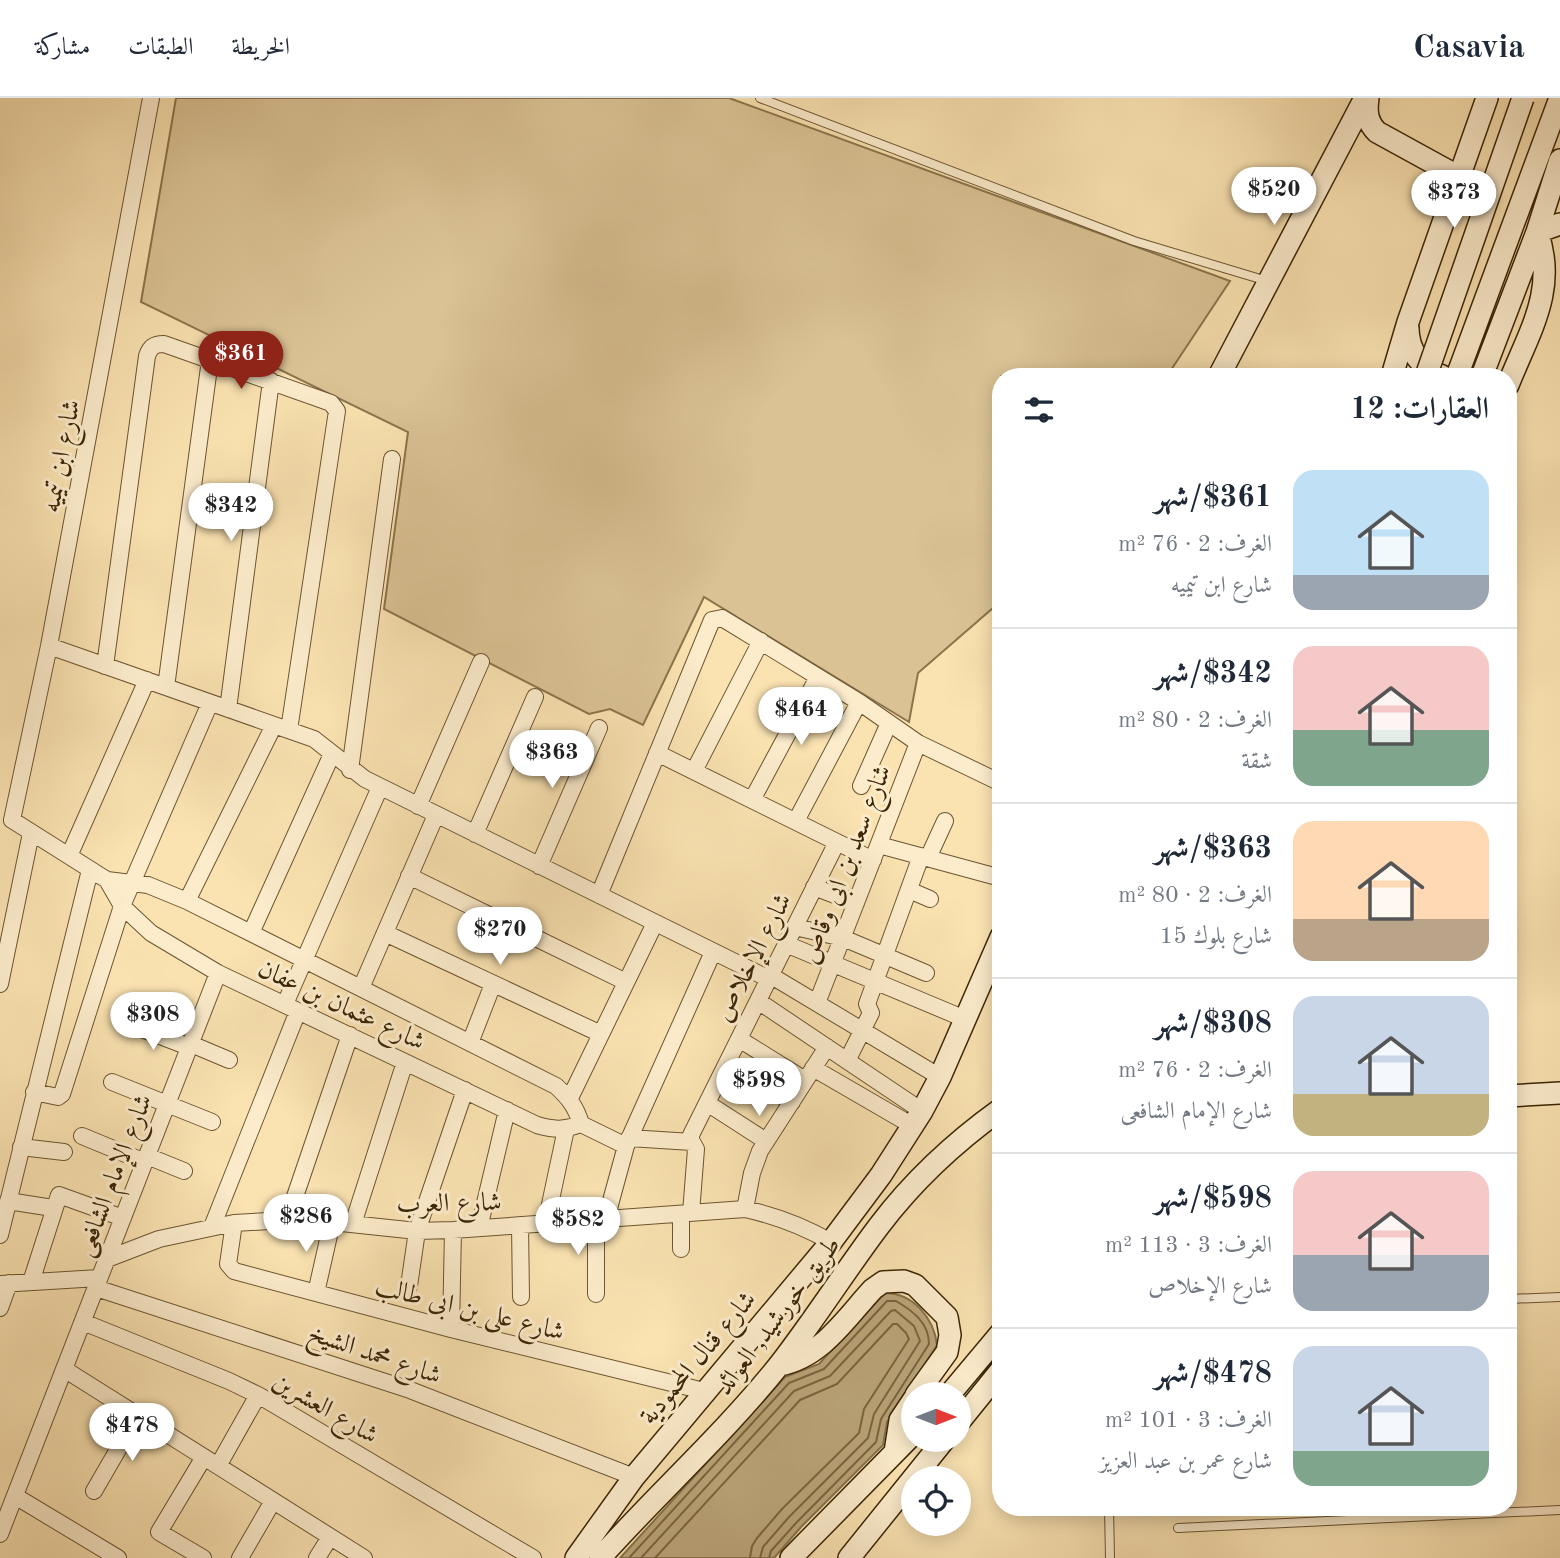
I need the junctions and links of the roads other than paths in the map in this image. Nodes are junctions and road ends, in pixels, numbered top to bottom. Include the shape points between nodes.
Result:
1 (151, 98) edge
2 (762, 98) edge
3 (1366, 98) edge
4 (1487, 98) edge
5 (1523, 98) edge
6 (1560, 98) edge
7 (1560, 160) edge
8 (1459, 177) junction
9 (1560, 224) edge
10 (1537, 232) junction
11 (1269, 282) junction
12 (1408, 322) junction
13 (210, 360) junction
14 (1223, 368) edge
15 (1394, 368) edge
16 (1426, 368) edge
17 (1429, 368) edge
18 (1460, 368) edge
19 (1485, 368) edge
20 (1515, 368) edge
21 (271, 382) junction
22 (392, 459) dead end
23 (761, 641) junction
24 (49, 646) junction
25 (481, 662) dead end
26 (105, 666) junction
27 (818, 677) junction
28 (146, 680) junction
29 (166, 687) junction
30 (535, 697) dead end
31 (859, 702) junction
32 (210, 703) junction
33 (228, 709) junction
34 (889, 723) junction
35 (282, 728) junction
36 (599, 729) dead end
37 (918, 743) junction
38 (657, 753) junction
39 (332, 754) junction
40 (350, 770) junction
41 (694, 771) junction
42 (992, 779) edge
43 (861, 786) dead end
44 (380, 787) junction
45 (752, 800) junction
46 (418, 806) junction
47 (436, 815) junction
48 (12, 821) joint
49 (796, 821) junction
50 (945, 821) dead end
51 (31, 833) junction
52 (475, 834) junction
53 (837, 842) junction
54 (876, 852) junction
55 (69, 856) junction
56 (925, 857) junction
57 (539, 866) junction
58 (90, 870) junction
59 (409, 876) junction
60 (992, 876) edge
61 (107, 880) junction
62 (132, 882) junction
63 (814, 887) junction
64 (909, 890) junction
65 (598, 895) junction
66 (930, 899) dead end
67 (187, 901) junction
68 (856, 903) junction
69 (122, 906) junction
70 (655, 923) junction
71 (795, 926) junction
72 (251, 933) junction
73 (385, 933) junction
74 (843, 938) junction
75 (786, 944) junction
76 (713, 952) junction
77 (884, 956) junction
78 (992, 958) edge
79 (304, 960) junction
80 (833, 964) junction
81 (218, 973) junction
82 (926, 973) dead end
83 (770, 977) junction
84 (626, 982) junction
85 (875, 982) junction
86 (0, 984) edge
87 (493, 984) junction
88 (361, 988) junction
89 (812, 1000) junction
90 (758, 1001) junction
91 (292, 1008) junction
92 (965, 1019) junction
93 (790, 1023) junction
94 (129, 1024) dead end
95 (862, 1030) junction
96 (601, 1034) junction
97 (350, 1035) junction
98 (739, 1039) junction
99 (470, 1043) junction
100 (190, 1045) junction
101 (827, 1047) junction
102 (229, 1060) dead end
103 (847, 1061) junction
104 (405, 1062) junction
105 (727, 1063) junction
106 (809, 1074) junction
107 (940, 1077) junction
108 (112, 1082) dead end
109 (465, 1090) junction
110 (34, 1092) junction
111 (1560, 1093) edge
112 (1517, 1095) edge
113 (570, 1098) junction
114 (792, 1102) junction
115 (707, 1103) junction
116 (167, 1104) junction
117 (507, 1110) junction
118 (992, 1116) edge
119 (917, 1118) junction
120 (212, 1122) dead end
121 (573, 1127) junction
122 (82, 1136) dead end
123 (766, 1141) junction
124 (627, 1142) junction
125 (692, 1142) junction
126 (21, 1147) junction
127 (64, 1152) dead end
128 (146, 1159) junction
129 (184, 1171) dead end
130 (8, 1201) junction
131 (53, 1208) junction
132 (745, 1209) junction
133 (686, 1213) junction
134 (123, 1218) junction
135 (601, 1219) junction
136 (287, 1220) junction
137 (332, 1222) junction
138 (234, 1223) junction
139 (546, 1223) junction
140 (353, 1224) junction
141 (520, 1225) junction
142 (212, 1227) junction
143 (479, 1228) junction
144 (453, 1230) junction
145 (417, 1231) junction
146 (0, 1235) edge
147 (831, 1242) junction
148 (681, 1249) dead end
149 (107, 1259) junction
150 (31, 1282) junction
151 (98, 1283) junction
152 (5, 1284) edge
153 (409, 1286) dead end
154 (316, 1293) junction
155 (596, 1294) dead end
156 (521, 1297) dead end
157 (1560, 1297) edge
158 (1517, 1299) edge
159 (0, 1308) edge
160 (83, 1322) junction
161 (451, 1329) junction
162 (992, 1344) edge
163 (779, 1365) junction
164 (64, 1369) junction
165 (992, 1381) edge
166 (926, 1382) edge
167 (959, 1382) edge
168 (704, 1391) junction
169 (258, 1395) junction
170 (971, 1407) edge
171 (138, 1415) junction
172 (901, 1421) edge
173 (901, 1446) edge
174 (895, 1452) junction
175 (934, 1452) edge
176 (211, 1461) junction
177 (634, 1476) junction
178 (94, 1492) dead end
179 (15, 1496) junction
180 (273, 1501) junction
181 (1560, 1510) edge
182 (1517, 1512) edge
183 (1109, 1516) edge
184 (1433, 1516) edge
185 (1178, 1528) dead end
186 (0, 1534) edge
187 (330, 1536) junction
188 (118, 1558) edge
189 (204, 1558) edge
190 (240, 1558) edge
191 (317, 1558) edge
192 (364, 1558) edge
193 (533, 1558) edge
194 (576, 1558) edge
195 (600, 1558) edge
196 (790, 1558) edge
197 (849, 1558) edge
198 (1110, 1558) edge

1 - 24 street, شارع ابن تيميه
2 - 11 lane via 1135,241
3 - 8 main road via 1367,114 1377,132
3 - 11 main road
4 - 8 main road
5 - 17 main road, bridge
6 - 18 main road
7 - 10 main road
8 - 12 main road
9 - 10 main road
10 - 19 main road
10 - 20 main road via 1544,257 1544,295
11 - 14 main road
12 - 15 main road
12 - 16 main road via 1415,354
13 - 21 street
13 - 26 street via 164,344 150,348 147,356
13 - 29 street
21 - 33 street
21 - 35 street via 331,403 338,416
22 - 40 street
23 - 27 street
23 - 38 street via 722,618 712,620
23 - 41 street
24 - 26 street
24 - 48 street, شارع ابن تيميه
25 - 46 street
26 - 28 street
27 - 31 street
27 - 45 street
28 - 29 street
28 - 55 street
29 - 32 street
30 - 52 street
31 - 34 street
31 - 49 street
32 - 33 street
32 - 62 street
33 - 35 street
34 - 37 street
34 - 43 street
35 - 39 street via 314,739
35 - 67 street
36 - 57 street
37 - 42 street
37 - 54 street, شارع سعد بن ابى وقاص
38 - 41 street
38 - 65 street
39 - 40 street
39 - 72 street
40 - 44 street
41 - 45 street
44 - 46 street
44 - 79 street
45 - 49 street
46 - 47 street
47 - 52 street
47 - 59 street
48 - 51 street, شارع عثمان بن عفان
49 - 53 street
50 - 56 street
51 - 55 street, شارع عثمان بن عفان
51 - 86 street
52 - 57 street
53 - 54 street
53 - 63 street, شارع الإخلاص
54 - 56 street
54 - 68 street, شارع سعد بن ابى وقاص
55 - 58 street, شارع عثمان بن عفان
56 - 60 street
56 - 64 street
57 - 65 street
58 - 61 street, شارع عثمان بن عفان
58 - 110 street
59 - 73 street
59 - 84 street
61 - 62 street, شارع عثمان بن عفان
61 - 69 street, شارع عثمان بن عفان
62 - 67 street, شارع عثمان بن عفان
62 - 69 street
63 - 68 street
63 - 71 street, شارع الإخلاص
64 - 66 street
64 - 77 street
65 - 70 street
67 - 72 street, شارع عثمان بن عفان
68 - 74 street, شارع سعد بن ابى وقاص
69 - 81 street, شارع عثمان بن عفان via 151,933
69 - 110 street via 62,1094
70 - 76 street
70 - 84 street
71 - 74 street
71 - 75 street, شارع الإخلاص
72 - 79 street, شارع عثمان بن عفان
73 - 87 street
73 - 88 street
74 - 77 street
74 - 80 street, شارع سعد بن ابى وقاص
75 - 80 street
75 - 83 street, شارع الإخلاص
76 - 83 street
76 - 124 street
77 - 82 street
77 - 85 street
78 - 92 main road, شارع قنال المحمودية
79 - 88 street, شارع عثمان بن عفان
79 - 91 street
80 - 85 street
80 - 89 street, شارع سعد بن ابى وقاص
81 - 91 street, شارع عثمان بن عفان
81 - 100 street, شارع الإمام الشافعى
83 - 89 street
83 - 90 street, شارع الإخلاص
84 - 96 street
85 - 92 street
85 - 95 street via 867,1004 871,1013
87 - 96 street
87 - 99 street
88 - 99 street, شارع عثمان بن عفان
89 - 93 street, شارع سعد بن ابى وقاص
89 - 95 street
90 - 93 street
90 - 98 street, شارع الإخلاص
91 - 97 street, شارع عثمان بن عفان
91 - 142 street
92 - 107 main road, شارع قنال المحمودية
93 - 101 street
94 - 100 street
95 - 103 street
95 - 107 street
96 - 113 street
97 - 104 street, شارع عثمان بن عفان
97 - 136 street
98 - 105 street, شارع الإخلاص
98 - 106 street
99 - 113 street, شارع عثمان بن عفان via 556,1086
100 - 102 street
100 - 116 street, شارع الإمام الشافعى
101 - 103 street
101 - 106 street
103 - 119 street
104 - 109 street, شارع عثمان بن عفان
104 - 140 street
105 - 114 street
105 - 115 street, شارع الإخلاص
106 - 114 street
106 - 119 street
107 - 119 main road, شارع قنال المحمودية
108 - 116 street
109 - 117 street, شارع عثمان بن عفان
109 - 145 street
110 - 126 street
111 - 112 main road
113 - 121 street via 577,1110
114 - 123 street
115 - 123 street
115 - 125 street, شارع الإخلاص
116 - 120 street
116 - 128 street, شارع الإمام الشافعى
117 - 121 street, شارع عثمان بن عفان via 551,1130
117 - 143 street
118 - 163 main road, طريق خورشيد, العوائد via 955,1145 880,1224
119 - 147 main road, شارع قنال المحمودية
121 - 124 street, شارع عثمان بن عفان
121 - 139 street
122 - 128 street
123 - 132 street via 755,1161
124 - 125 street
124 - 135 street
125 - 133 street, شارع الإخلاص via 696,1149
126 - 127 street
126 - 130 street
128 - 129 street
128 - 134 street, شارع الإمام الشافعى
130 - 131 street
130 - 146 street
131 - 134 street via 61,1195
131 - 150 street
132 - 133 street, شارع العرب
132 - 147 street, شارع العرب via 804,1227
133 - 135 street, شارع العرب
133 - 148 street, شارع الإخلاص
134 - 149 street, شارع الإمام الشافعى
135 - 139 street, شارع العرب
135 - 155 street
136 - 137 street, شارع العرب
136 - 138 street, شارع العرب
137 - 140 street, شارع العرب
137 - 154 street
138 - 142 street, شارع العرب
138 - 154 street, شارع على بن ابى طالب via 230,1270
139 - 141 street, شارع العرب
140 - 145 street, شارع العرب
141 - 143 street, شارع العرب
141 - 156 street
142 - 149 street, شارع العرب via 159,1239
143 - 144 street, شارع العرب
144 - 145 street, شارع العرب
144 - 161 street
145 - 153 street
147 - 168 main road, شارع قنال المحمودية
149 - 151 street, شارع الإمام الشافعى
150 - 151 street
150 - 152 street
151 - 160 street, شارع الإمام الشافعى
151 - 177 street, شارع محمد الشيخ via 410,1390
152 - 159 street
154 - 161 street, شارع على بن ابى طالب
157 - 158 lane
160 - 164 street, شارع الإمام الشافعى
160 - 169 street, شارع العشرين
161 - 168 street, شارع على بن ابى طالب
162 - 167 main road
163 - 166 main road via 820,1348 883,1282 904,1281 947,1317 950,1326 947,1352
163 - 195 main road, طريق خورشيد, العوائد
164 - 171 street
164 - 179 street, شارع الإمام الشافعى
165 - 170 main road
168 - 177 main road, شارع قنال المحمودية
169 - 176 street
169 - 193 street, شارع العشرين
171 - 176 street
171 - 178 street
172 - 174 main road
173 - 174 main road
174 - 196 main road
175 - 197 main road
176 - 180 street
176 - 189 street via 159,1532
177 - 194 main road, شارع قنال المحمودية
179 - 186 street, شارع الإمام الشافعى
179 - 188 street
180 - 187 street
180 - 190 street
181 - 182 lane
183 - 198 lane
184 - 185 lane
187 - 191 street
187 - 192 street

